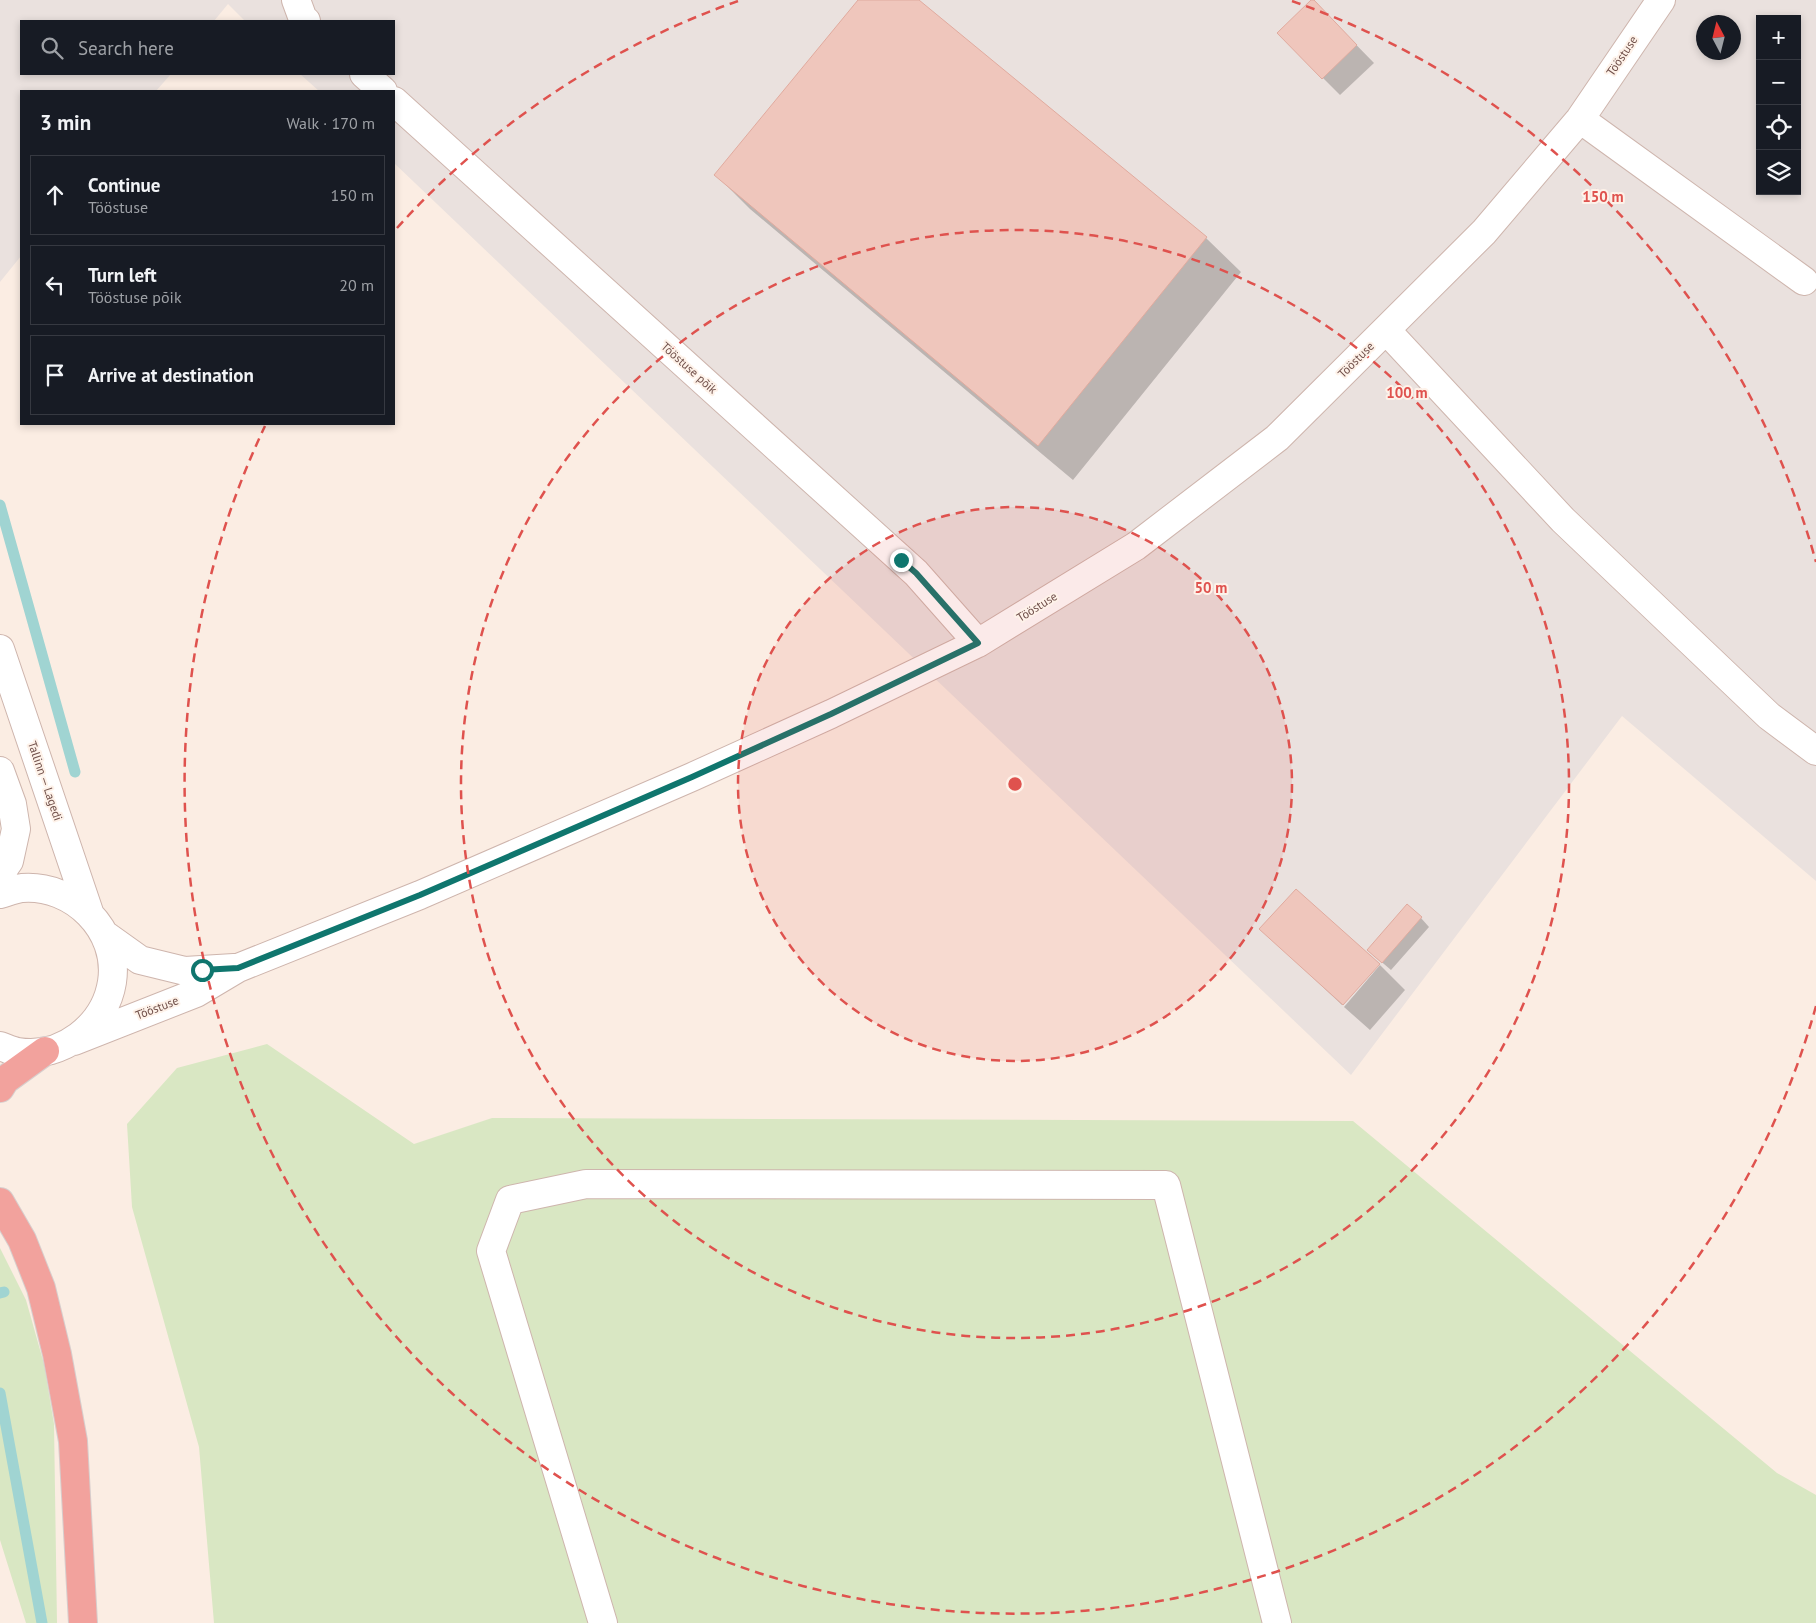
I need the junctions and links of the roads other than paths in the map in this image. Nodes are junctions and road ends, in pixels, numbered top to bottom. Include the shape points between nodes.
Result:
1 (296, 0) edge
2 (1660, 0) edge
3 (304, 20) edge
4 (365, 75) edge
5 (382, 90) edge
6 (395, 102) edge
7 (1580, 119) junction
8 (1804, 281) dead end
9 (1386, 330) junction
10 (978, 643) junction
11 (0, 649) edge
12 (1816, 751) edge
13 (0, 771) edge
14 (0, 874) edge
15 (0, 894) edge
16 (89, 912) junction
17 (105, 935) junction
18 (238, 968) junction
19 (74, 1041) junction
20 (0, 1046) edge
21 (45, 1052) junction
22 (0, 1088) edge
23 (0, 1202) edge
24 (83, 1623) edge
25 (603, 1623) edge
26 (1277, 1623) edge

1 - 3 street
2 - 7 street, Tööstuse
4 - 5 street
6 - 10 street, Tööstuse põik via 916,573
7 - 8 street
7 - 9 street, Tööstuse via 1484,232
9 - 10 street, Tööstuse via 1277,438 1136,546
9 - 12 street via 1563,520 1769,716
10 - 18 street, Tööstuse via 692,777 420,895
11 - 16 street, Tallinn — Lagedi
13 - 14 street via 12,804 16,829 9,861
15 - 16 street via 22,888 46,890 69,898
16 - 17 street
17 - 18 street, Tööstuse via 140,960 185,971
17 - 19 street via 112,958 112,982 105,1005 92,1025
18 - 19 street, Tööstuse via 196,993
19 - 21 street, Tööstuse
20 - 21 street via 18,1052
21 - 22 highway via 5,1080
23 - 24 highway via 22,1240 40,1288 57,1354 72,1440
25 - 26 street via 491,1251 510,1200 586,1184 1166,1185

